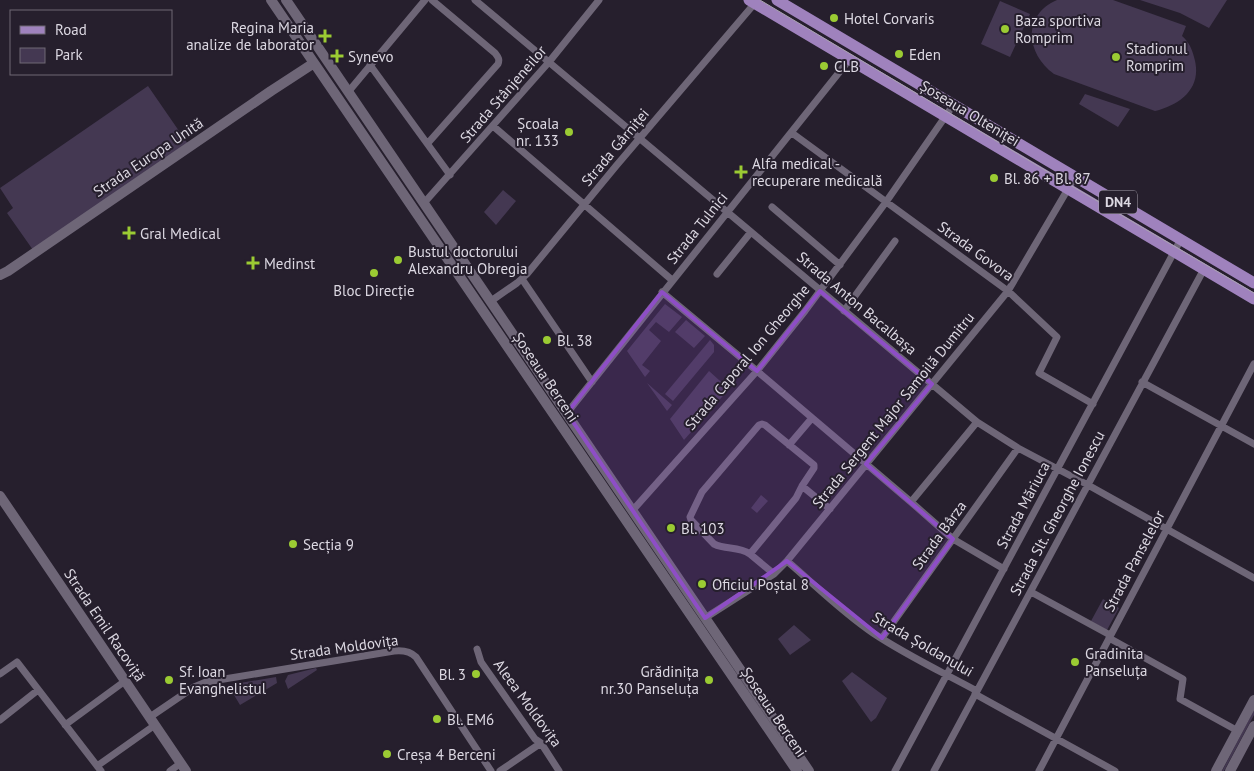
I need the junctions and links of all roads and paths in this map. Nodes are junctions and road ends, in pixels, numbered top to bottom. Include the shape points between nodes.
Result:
1 (271, 0) edge
2 (425, 0) edge
3 (432, 0) edge
4 (475, 0) edge
5 (599, 0) edge
6 (777, 0) edge
7 (289, 1) edge
8 (752, 2) edge
9 (850, 60) junction
10 (549, 62) junction
11 (314, 63) junction
12 (370, 65) junction
13 (348, 91) junction
14 (954, 104) junction
15 (946, 117) junction
16 (493, 126) junction
17 (792, 133) junction
18 (640, 138) junction
19 (428, 143) junction
20 (450, 175) junction
21 (1075, 177) junction
22 (1068, 189) junction
23 (886, 202) junction
24 (424, 203) junction
25 (584, 205) junction
26 (772, 207) dead end
27 (728, 212) junction
28 (442, 230) junction
29 (752, 232) junction
30 (432, 236) junction
31 (1182, 239) junction
32 (895, 241) dead end
33 (1175, 252) junction
34 (840, 265) junction
35 (1204, 269) junction
36 (717, 274) dead end
37 (0, 275) edge
38 (522, 279) junction
39 (672, 280) junction
40 (1254, 283) edge
41 (820, 291) junction
42 (1008, 291) junction
43 (662, 292) junction
44 (1254, 299) edge
45 (491, 301) junction
46 (844, 311) junction
47 (511, 332) junction
48 (502, 338) junction
49 (1254, 364) edge
50 (757, 371) junction
51 (592, 382) junction
52 (1142, 382) junction
53 (932, 384) junction
54 (1093, 404) junction
55 (566, 413) junction
56 (812, 418) junction
57 (977, 422) junction
58 (1222, 426) junction
59 (1254, 444) edge
60 (789, 445) junction
61 (1018, 448) junction
62 (866, 464) junction
63 (1058, 469) junction
64 (1088, 485) junction
65 (802, 486) junction
66 (2, 501) edge
67 (911, 502) junction
68 (830, 509) junction
69 (632, 510) junction
70 (1167, 529) junction
71 (953, 539) junction
72 (750, 554) junction
73 (660, 561) junction
74 (787, 561) junction
75 (1004, 569) junction
76 (774, 574) junction
77 (1254, 578) edge
78 (1030, 592) junction
79 (705, 618) junction
80 (1110, 637) junction
81 (882, 638) junction
82 (477, 649) dead end
83 (0, 674) edge
84 (947, 675) junction
85 (125, 681) junction
86 (38, 690) junction
87 (976, 693) junction
88 (1254, 700) edge
89 (0, 720) edge
90 (152, 721) junction
91 (65, 725) junction
92 (1254, 726) edge
93 (1238, 730) junction
94 (1056, 738) junction
95 (541, 743) junction
96 (183, 767) edge
97 (99, 769) edge
98 (170, 771) edge
99 (491, 771) edge
100 (500, 771) edge
101 (559, 771) edge
102 (797, 771) edge
103 (809, 771) edge
104 (895, 771) edge
105 (934, 771) edge
106 (1038, 771) edge
107 (1116, 771) edge
108 (1216, 771) edge
109 (1230, 771) edge

1 - 11 main road, Șoseaua Berceni
2 - 12 street
3 - 19 street via 495,53 499,61
4 - 10 street, Strada Anton Bacalbașa
5 - 10 street, Strada Stânjeneilor
6 - 14 main road, Șoseaua Olteniței / DN4
7 - 13 main road, Șoseaua Berceni
8 - 9 main road, Șoseaua Olteniței / DN4
8 - 18 street, Strada Gârniței
9 - 15 main road, Șoseaua Olteniței / DN4
9 - 17 street, Strada Tulnici
10 - 16 street, Strada Stânjeneilor
10 - 18 street, Strada Anton Bacalbașa
11 - 30 main road, Șoseaua Berceni
11 - 37 main road, Strada Europa Unită
12 - 13 street
12 - 19 street
13 - 24 main road, Șoseaua Berceni
14 - 15 street, Strada Caporal Ion Gheorghe
14 - 21 main road, Șoseaua Olteniței / DN4
15 - 22 main road, Șoseaua Olteniței / DN4
15 - 23 street, Strada Caporal Ion Gheorghe
16 - 20 street, Strada Stânjeneilor
16 - 25 street
17 - 23 street, Strada Govora
17 - 27 street, Strada Tulnici
18 - 25 street, Strada Gârniței
18 - 27 street, Strada Anton Bacalbașa
19 - 20 street
20 - 24 street, Strada Stânjeneilor
21 - 22 street, Strada Sergent Major Samoilă Dumitru
21 - 31 main road, Șoseaua Olteniței / DN4
22 - 33 main road, Șoseaua Olteniței / DN4
22 - 42 street, Strada Sergent Major Samoilă Dumitru
23 - 34 street, Strada Caporal Ion Gheorghe
23 - 42 street, Strada Govora
24 - 28 main road, Șoseaua Berceni
25 - 38 street, Strada Gârniței
25 - 39 street
26 - 34 street
27 - 29 street, Strada Anton Bacalbașa
27 - 39 street, Strada Tulnici
28 - 30 main road
28 - 45 main road, Șoseaua Berceni
29 - 36 street
29 - 41 street, Strada Anton Bacalbașa
30 - 48 main road, Șoseaua Berceni
31 - 33 street
31 - 40 main road, Șoseaua Olteniței / DN4
32 - 46 street
33 - 35 main road, Șoseaua Olteniței / DN4
33 - 54 street, Strada Măriuca
34 - 41 street, Strada Caporal Ion Gheorghe
35 - 44 main road, Șoseaua Olteniței / DN4
35 - 52 street, Strada Slt. Gheorghe Ionescu
38 - 45 street, Strada Gârniței
38 - 51 street
39 - 43 street, Strada Tulnici
41 - 46 street, Strada Anton Bacalbașa
41 - 50 street, Strada Caporal Ion Gheorghe
42 - 53 street, Strada Sergent Major Samoilă Dumitru
42 - 54 street, Strada Govora via 1057,337 1039,373
43 - 50 street
43 - 51 street, Strada Tulnici
45 - 47 main road, Șoseaua Berceni
46 - 53 street, Strada Anton Bacalbașa
47 - 48 main road
47 - 55 main road, Șoseaua Berceni
48 - 73 main road, Șoseaua Berceni
49 - 58 street, Strada Panselelor
50 - 56 street
50 - 69 street, Strada Caporal Ion Gheorghe
51 - 55 street, Strada Tulnici
52 - 58 street
52 - 64 street, Strada Slt. Gheorghe Ionescu
53 - 57 street, Strada Anton Bacalbașa
53 - 62 street, Strada Sergent Major Samoilă Dumitru
54 - 63 street, Strada Măriuca
55 - 69 main road, Șoseaua Berceni
56 - 60 street
56 - 62 street
57 - 61 street, Strada Anton Bacalbașa
57 - 67 street
58 - 59 street
58 - 70 street, Strada Panselelor
60 - 65 street via 814,467
60 - 72 street via 765,425 759,425 702,492 690,517 714,544
61 - 63 street, Strada Anton Bacalbașa
61 - 71 street, Strada Bârza
62 - 67 street
62 - 68 street, Strada Sergent Major Samoilă Dumitru
63 - 64 street, Strada Anton Bacalbașa
63 - 75 street, Strada Măriuca
64 - 70 street, Strada Anton Bacalbașa
64 - 78 street, Strada Slt. Gheorghe Ionescu
65 - 68 street
65 - 72 street via 796,498
66 - 85 main road, Strada Emil Racoviță
67 - 71 street
68 - 74 street, Strada Sergent Major Samoilă Dumitru
69 - 73 main road, Șoseaua Berceni
70 - 77 street, Strada Anton Bacalbașa
70 - 80 street, Strada Panselelor
71 - 75 street
71 - 81 street, Strada Bârza
72 - 76 street
73 - 79 main road, Șoseaua Berceni
73 - 102 main road, Șoseaua Berceni
74 - 76 street, Strada Sergent Major Samoilă Dumitru
74 - 81 street, Strada Șoldanului via 847,613
75 - 84 street, Strada Măriuca
76 - 79 street, Strada Sergent Major Samoilă Dumitru
78 - 80 street
78 - 87 street, Strada Slt. Gheorghe Ionescu
79 - 103 main road, Șoseaua Berceni
80 - 93 street via 1183,679 1180,698
80 - 94 street, Strada Panselelor
81 - 84 street, Strada Șoldanului
82 - 95 street, Aleea Moldovița via 481,662
83 - 86 street via 17,662
84 - 87 street, Strada Șoldanului
84 - 104 street, Strada Măriuca
85 - 90 main road, Strada Emil Racoviță
85 - 91 street
86 - 89 street
86 - 91 street
87 - 94 street, Strada Șoldanului
87 - 105 street, Strada Slt. Gheorghe Ionescu
88 - 93 main road
90 - 96 main road, Strada Emil Racoviță
90 - 97 street, Strada Moldovița
90 - 99 street, Strada Moldovița via 194,687 204,683 406,651 416,657
91 - 97 street
92 - 109 main road
93 - 108 main road
94 - 106 street, Strada Panselelor
94 - 107 street, Strada Șoldanului
95 - 100 street
95 - 101 street, Aleea Moldovița
96 - 98 street

